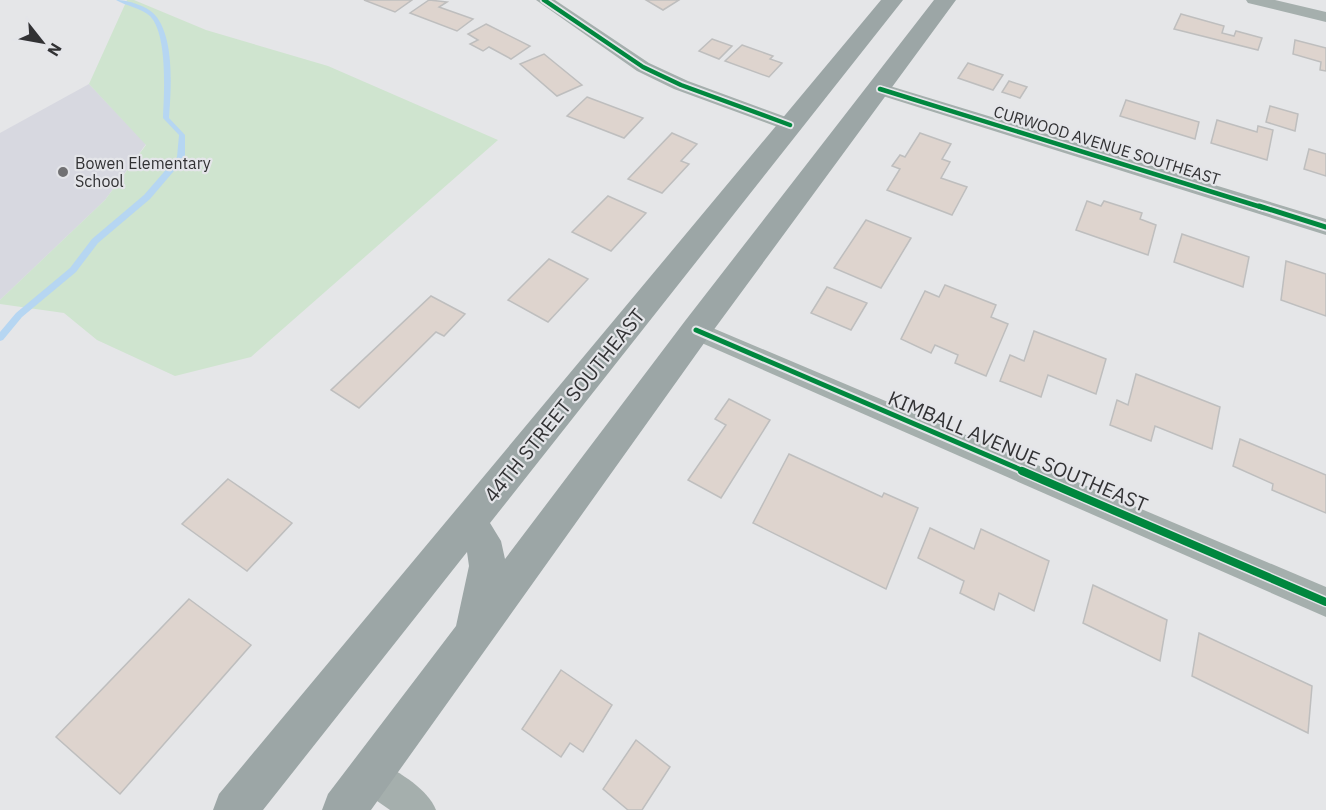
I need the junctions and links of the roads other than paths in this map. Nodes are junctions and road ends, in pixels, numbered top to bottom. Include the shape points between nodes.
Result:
1 (544, 0) edge
2 (892, 0) edge
3 (945, 0) edge
4 (1254, 0) edge
5 (1326, 17) edge
6 (856, 44) junction
7 (880, 89) junction
8 (790, 125) junction
9 (801, 194) junction
10 (1326, 227) edge
11 (696, 330) junction
12 (467, 524) junction
13 (1326, 602) edge
14 (473, 635) junction
15 (369, 775) junction
16 (235, 810) edge
17 (344, 810) edge
18 (419, 810) edge

1 - 8 street via 643,67
2 - 6 main road, 44TH STREET SOUTHEAST
3 - 7 main road
4 - 5 street
6 - 7 main road via 862,73
6 - 8 main road, 44TH STREET SOUTHEAST
7 - 9 main road
7 - 10 street, CURWOOD AVENUE SOUTHEAST
8 - 9 main road via 806,138 812,153
8 - 12 main road, 44TH STREET SOUTHEAST
9 - 11 main road
11 - 13 street, KIMBALL AVENUE SOUTHEAST
11 - 14 main road
12 - 14 main road via 483,541 488,566
12 - 16 main road, 44TH STREET SOUTHEAST
14 - 15 main road
15 - 17 main road
15 - 18 street

